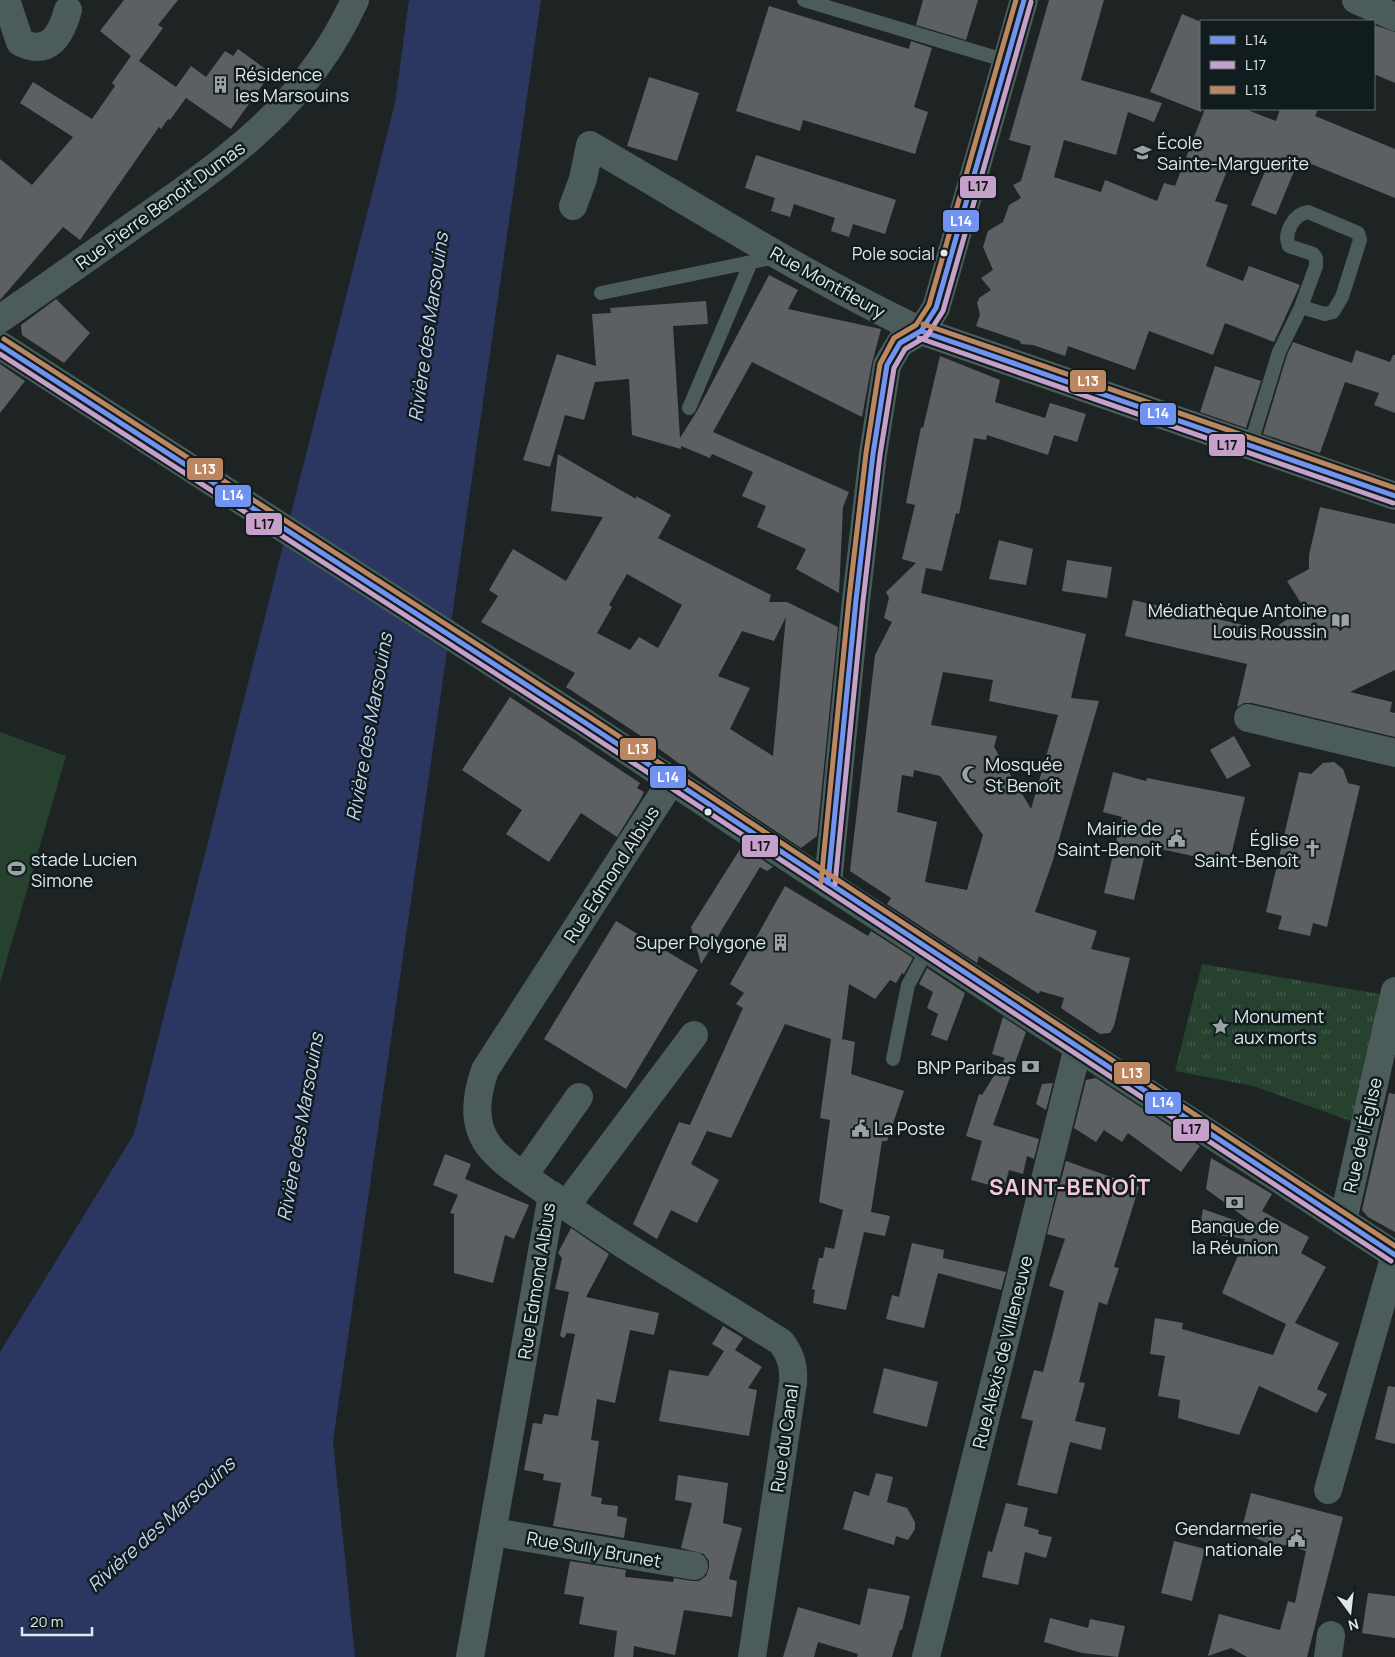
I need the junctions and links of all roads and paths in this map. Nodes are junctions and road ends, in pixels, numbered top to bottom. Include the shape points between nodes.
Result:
1 (6, 0) edge
2 (354, 0) edge
3 (804, 0) edge
4 (1024, 0) edge
5 (1356, 0) edge
6 (68, 10) dead end
7 (1395, 17) edge
8 (1007, 61) junction
9 (573, 206) dead end
10 (781, 256) junction
11 (751, 262) junction
12 (601, 293) dead end
13 (1301, 307) junction
14 (0, 319) edge
15 (921, 331) junction
16 (0, 345) edge
17 (689, 408) dead end
18 (1250, 446) junction
19 (1395, 496) edge
20 (1248, 718) dead end
21 (1395, 752) edge
22 (672, 780) junction
23 (828, 883) junction
24 (928, 948) junction
25 (1395, 991) edge
26 (694, 1035) dead end
27 (1078, 1047) junction
28 (893, 1059) dead end
29 (579, 1098) dead end
30 (524, 1175) junction
31 (558, 1201) junction
32 (1343, 1221) junction
33 (1395, 1255) edge
34 (1328, 1490) dead end
35 (493, 1532) junction
36 (694, 1566) dead end
37 (470, 1657) edge
38 (752, 1657) edge
39 (926, 1657) edge

1 - 6 street via 20,42 30,48 50,43 58,35
2 - 14 street, Rue Pierre Benoit Dumas via 334,40 313,70 256,134 220,166
3 - 8 lane
4 - 8 street
5 - 7 street
8 - 15 street via 936,308
9 - 10 street, Rue Montfleury via 590,145
10 - 11 lane
10 - 15 street, Rue Montfleury
11 - 12 lane
11 - 17 lane
13 - 13 lane via 1325,314 1333,312 1342,297 1360,240 1358,233 1308,212 1293,219 1287,242 1289,246 1316,258
13 - 18 lane via 1279,352
15 - 18 street, Rue Montfleury
15 - 23 street via 900,343 887,365 877,423
16 - 22 main road
18 - 19 street, Rue Montfleury
20 - 21 street
22 - 23 main road
22 - 30 street, Rue Edmond Albius via 485,1070 478,1090 476,1111 480,1130 500,1158
23 - 24 main road
24 - 27 main road
24 - 28 lane via 908,985
25 - 32 street, Rue de l'Église
26 - 31 street
27 - 32 main road
27 - 39 street, Rue Alexis de Villeneuve
29 - 30 street
30 - 31 street, Rue Edmond Albius
31 - 35 street, Rue Edmond Albius
31 - 38 street, Rue du Canal via 781,1342 788,1351 794,1371 793,1383
32 - 33 main road
33 - 34 street
35 - 36 street, Rue Sully Brunet
35 - 37 street, Rue Edmond Albius

